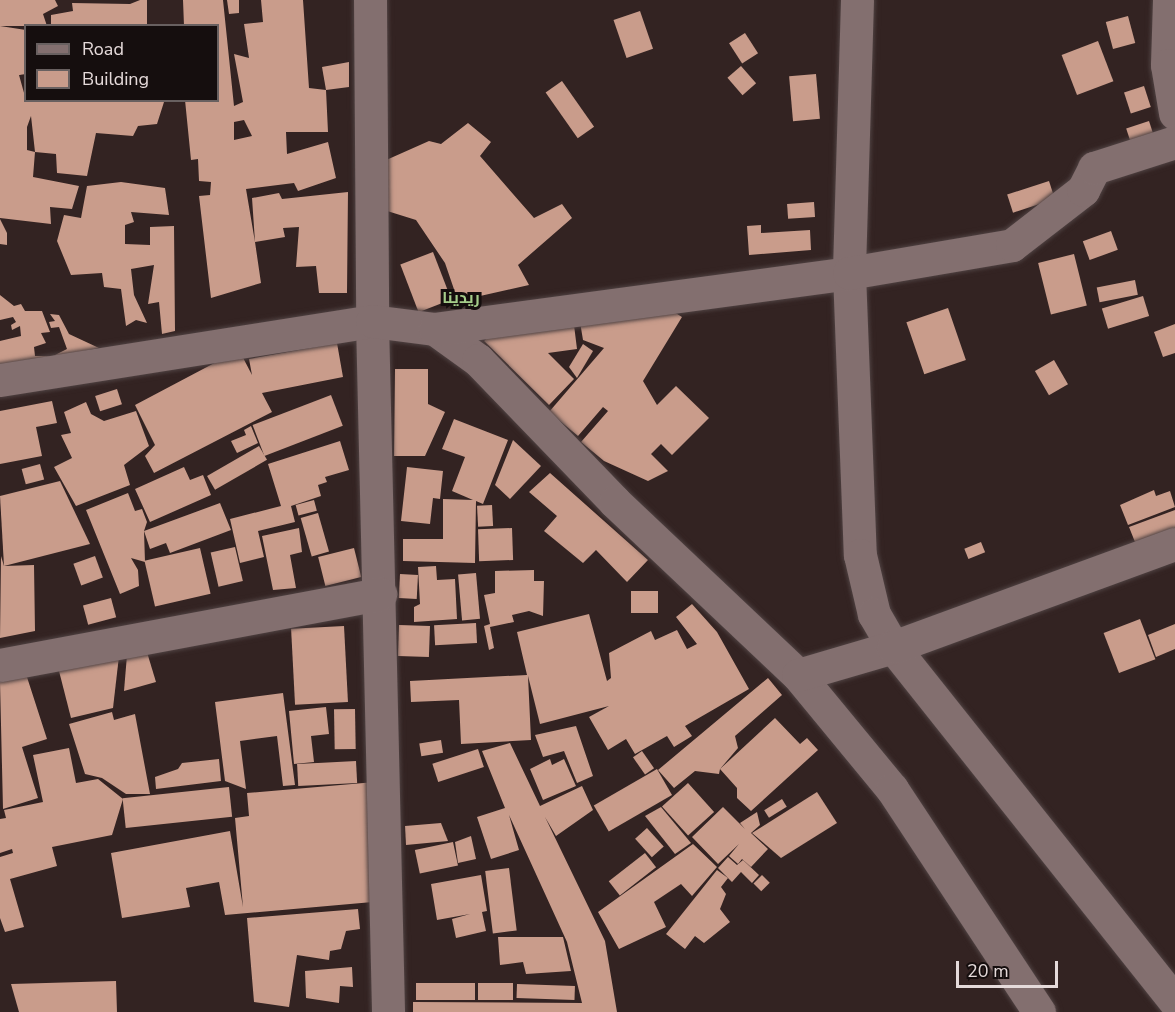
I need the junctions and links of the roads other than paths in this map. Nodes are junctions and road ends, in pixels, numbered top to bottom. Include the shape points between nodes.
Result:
1 (370, 0) edge
2 (857, 0) edge
3 (1169, 0) edge
4 (1175, 113) edge
5 (1175, 142) edge
6 (849, 273) junction
7 (372, 321) junction
8 (435, 329) junction
9 (0, 380) edge
10 (1175, 544) edge
11 (380, 594) junction
12 (893, 646) junction
13 (0, 665) edge
14 (798, 675) junction
15 (1175, 1001) edge
16 (388, 1012) edge
17 (1039, 1012) edge

1 - 7 street
2 - 6 street
3 - 4 street via 1167,64
5 - 6 street via 1094,168 1083,190 1012,245
6 - 8 street
6 - 12 street via 860,555 874,614
7 - 8 street
7 - 9 street
7 - 11 street
8 - 14 street via 478,360 615,502
10 - 12 street
11 - 13 street
11 - 16 street
12 - 14 street
12 - 15 street
14 - 17 street via 892,789

